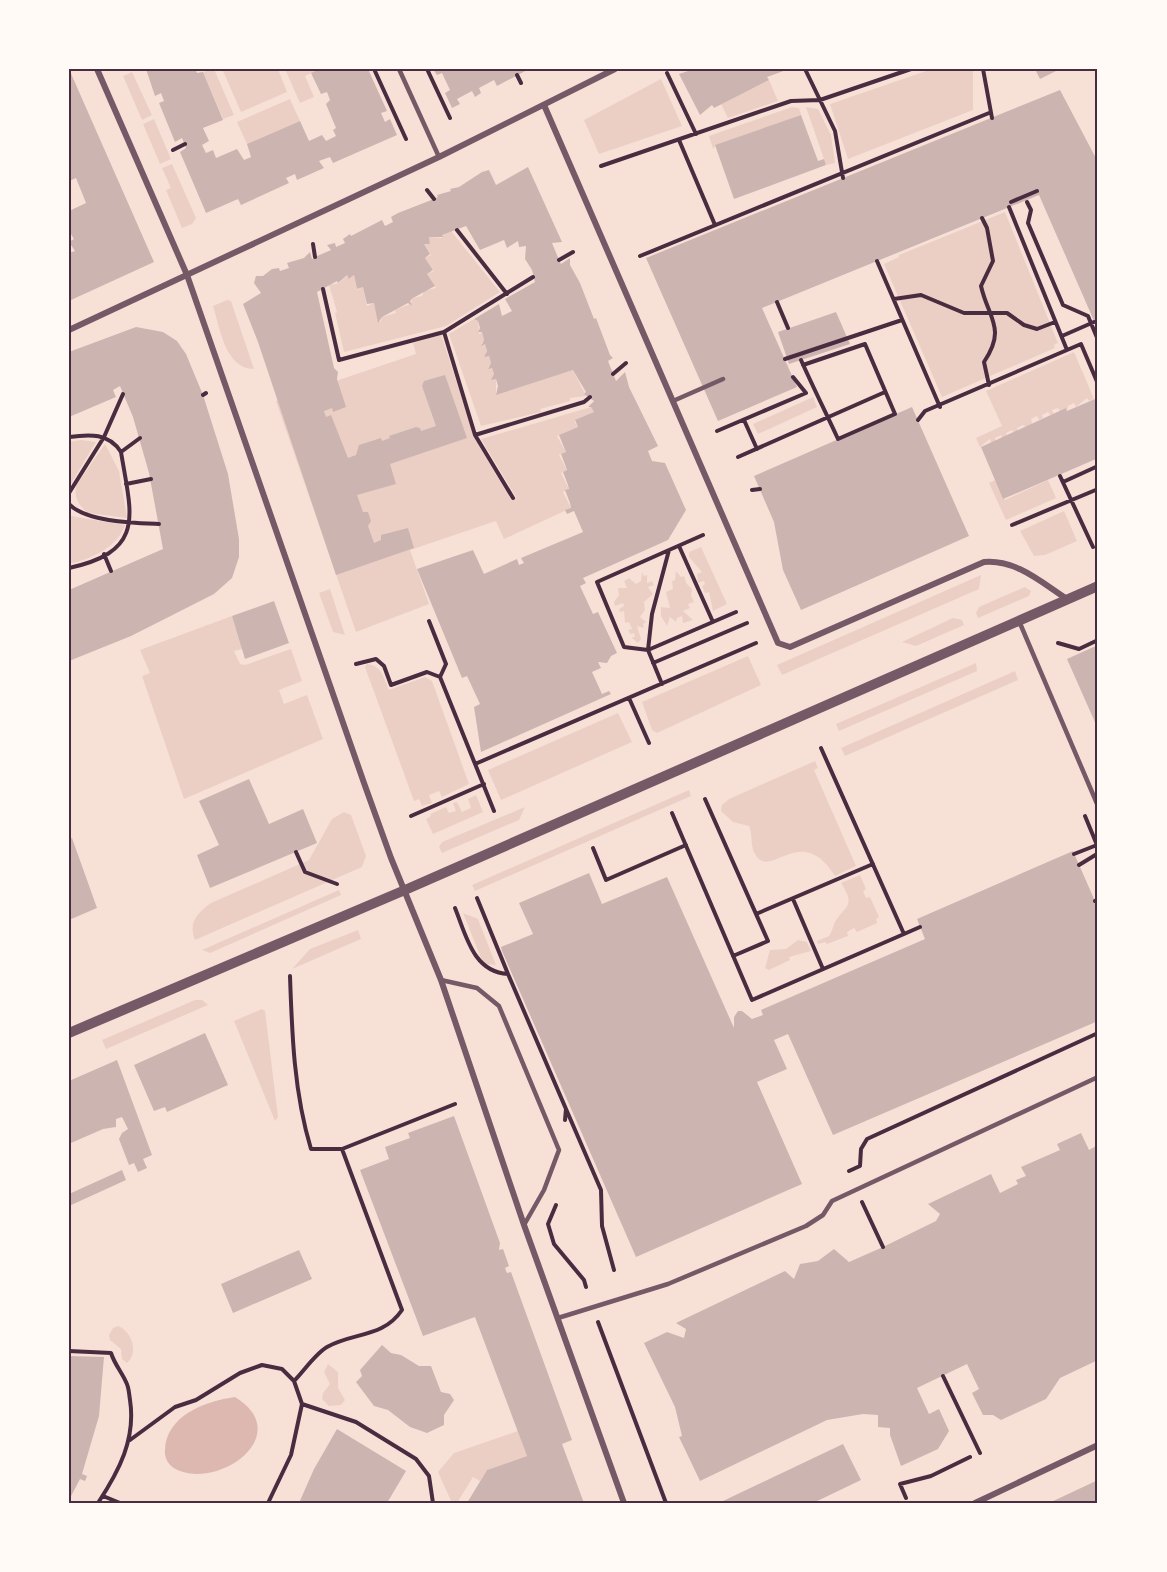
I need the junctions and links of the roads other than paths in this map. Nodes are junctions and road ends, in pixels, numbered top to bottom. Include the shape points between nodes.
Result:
1 (97, 69) edge
2 (399, 69) edge
3 (615, 69) edge
4 (544, 105) junction
5 (439, 157) junction
6 (187, 275) junction
7 (69, 330) edge
8 (723, 379) dead end
9 (673, 401) junction
10 (1098, 586) edge
11 (1068, 599) junction
12 (1019, 621) junction
13 (1098, 806) edge
14 (405, 890) junction
15 (441, 980) junction
16 (69, 1033) edge
17 (1098, 1077) edge
18 (524, 1225) junction
19 (558, 1318) junction
20 (1098, 1445) edge
21 (624, 1503) edge
22 (975, 1503) edge

1 - 6 street
2 - 5 lane
3 - 4 street
4 - 5 street
4 - 9 street
5 - 6 street
6 - 7 street
6 - 14 street
8 - 9 lane
9 - 11 street via 778,643 790,647 984,562 1022,570
10 - 11 street
11 - 12 street
12 - 13 lane
12 - 14 street
14 - 15 street
14 - 16 street
15 - 18 street
15 - 18 lane via 477,988 499,1006 559,1150 544,1190
17 - 19 lane via 832,1201 823,1215 806,1226 668,1284
18 - 19 street
19 - 21 street
20 - 22 street

